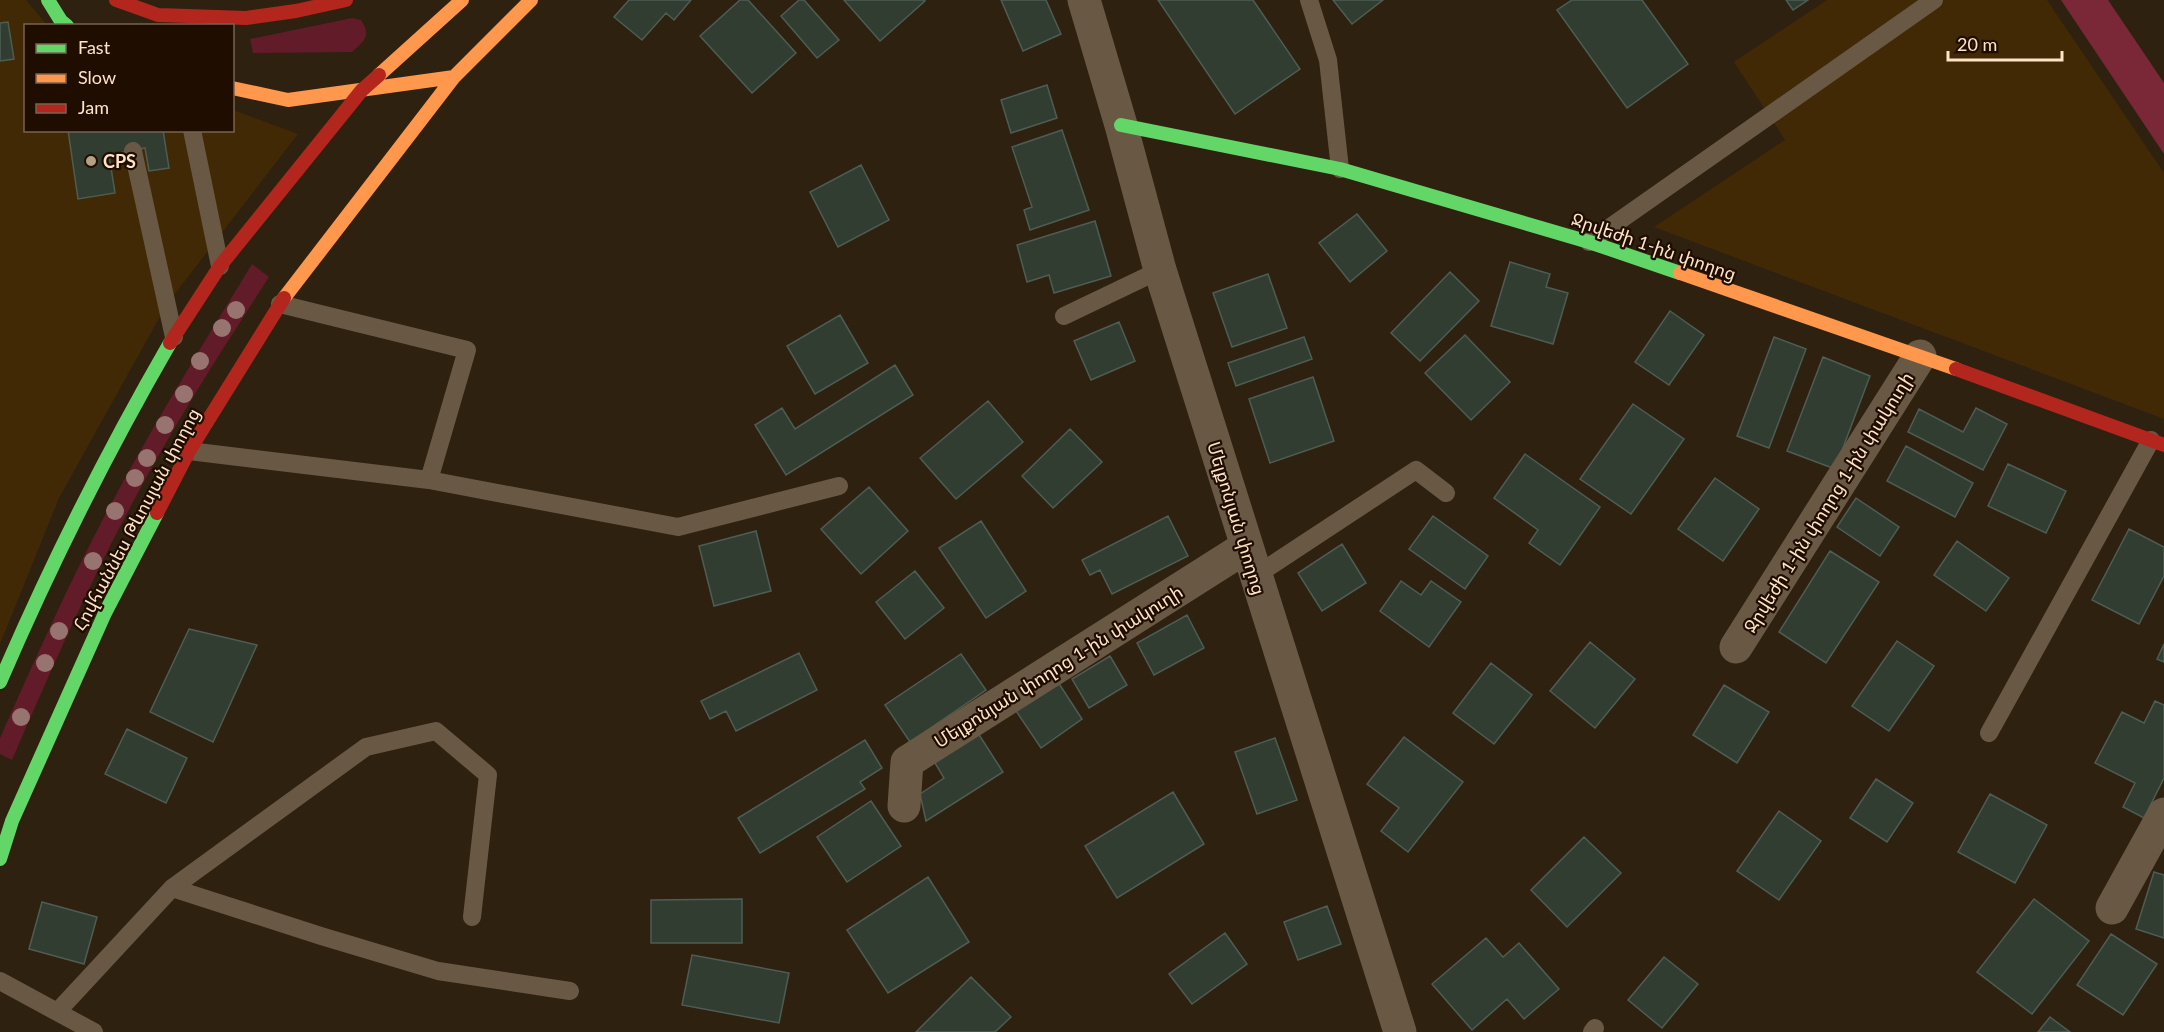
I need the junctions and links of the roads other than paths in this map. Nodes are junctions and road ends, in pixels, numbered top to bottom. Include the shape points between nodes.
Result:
1 (48, 0) edge
2 (116, 0) edge
3 (346, 0) edge
4 (462, 0) edge
5 (1084, 0) edge
6 (1309, 0) edge
7 (1934, 0) edge
8 (527, 2) edge
9 (65, 24) edge
10 (454, 77) junction
11 (234, 88) edge
12 (362, 90) junction
13 (1121, 124) junction
14 (192, 132) edge
15 (133, 151) dead end
16 (1340, 169) junction
17 (1589, 242) junction
18 (220, 266) junction
19 (1160, 270) junction
20 (280, 304) junction
21 (1064, 316) dead end
22 (174, 337) junction
23 (1920, 356) junction
24 (2158, 443) edge
25 (189, 452) junction
26 (429, 480) junction
27 (839, 486) dead end
28 (1446, 493) dead end
29 (1250, 561) junction
30 (1736, 647) dead end
31 (0, 681) edge
32 (1989, 733) dead end
33 (904, 806) dead end
34 (2164, 814) edge
35 (6, 818) edge
36 (0, 859) edge
37 (172, 888) junction
38 (2112, 908) dead end
39 (472, 917) dead end
40 (0, 981) edge
41 (570, 991) dead end
42 (57, 1012) junction
43 (94, 1032) edge
44 (1400, 1032) edge

1 - 9 main road
2 - 3 main road via 158,15 246,18
4 - 12 main road
5 - 13 street, Մելքոնյան փողոց
6 - 16 lane via 1328,60
7 - 17 lane
8 - 10 main road, Հովհաննես Թևոսյան փողոց
10 - 12 main road
10 - 20 main road, Հովհաննես Թևոսյան փողոց
11 - 12 main road via 288,100
12 - 18 main road
13 - 16 main road, Ջրվեժի 1-ին փողոց
13 - 19 street, Մելքոնյան փողոց
14 - 18 lane
15 - 22 lane
16 - 17 main road, Ջրվեժի 1-ին փողոց
17 - 23 main road, Ջրվեժի 1-ին փողոց
18 - 22 main road
19 - 21 lane
19 - 29 street, Մելքոնյան փողոց
20 - 25 main road, Հովհաննես Թևոսյան փողոց
20 - 26 lane via 467,350
22 - 31 main road via 36,599
23 - 24 main road, Ջրվեժի 1-ին փողոց
23 - 30 street, Ջրվեժի 1-ին փողոց 1-ին փակուղի
24 - 32 lane
25 - 26 lane
25 - 35 main road, Հովհաննես Թևոսյան փողոց via 105,613
26 - 27 lane via 678,527
28 - 29 lane via 1416,470
29 - 33 street, Մելքոնյան փողոց 1-ին փակուղի via 907,762
29 - 44 street, Մելքոնյան փողոց
34 - 38 street
35 - 36 main road, Հովհաննես Թևոսյան փողոց
37 - 39 lane via 366,747 436,731 488,775
37 - 41 lane via 438,971
37 - 42 lane
40 - 42 lane
42 - 43 lane

